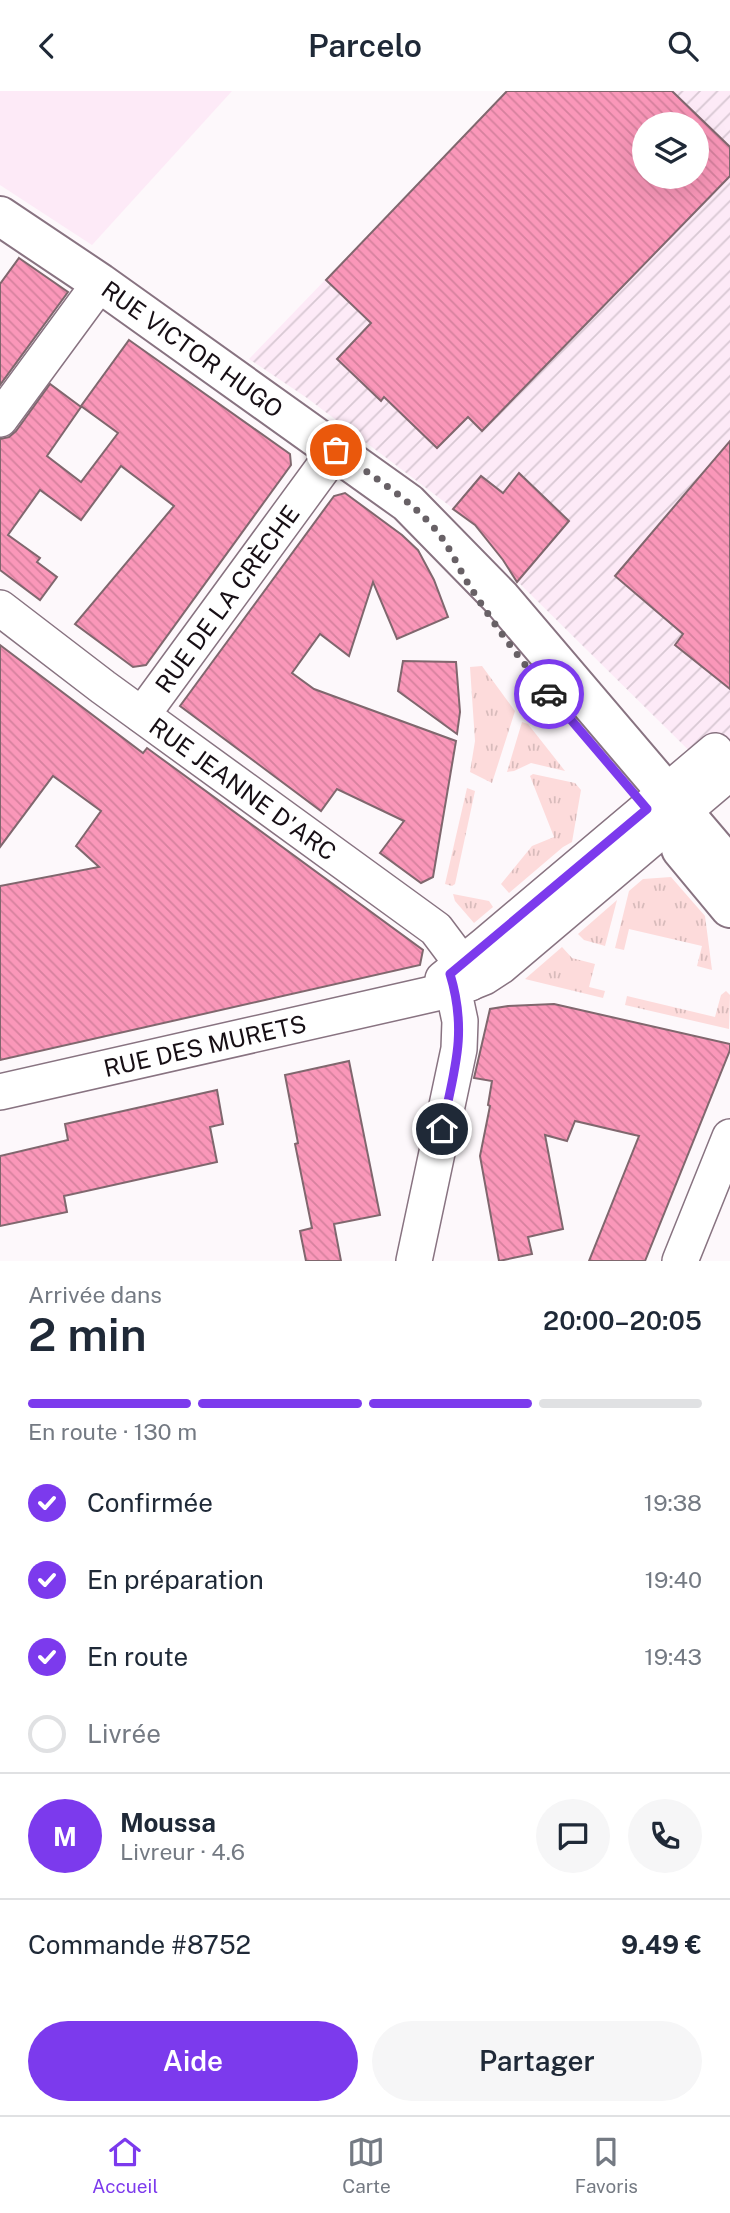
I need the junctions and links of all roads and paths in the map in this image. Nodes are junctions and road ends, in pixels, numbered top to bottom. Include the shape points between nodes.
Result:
1 (0, 216) edge
2 (100, 283) junction
3 (0, 419) edge
4 (336, 450) junction
5 (0, 608) edge
6 (142, 715) junction
7 (730, 771) edge
8 (665, 810) junction
9 (730, 867) edge
10 (730, 908) edge
11 (459, 978) junction
12 (0, 1092) edge
13 (730, 1137) edge
14 (414, 1261) edge
15 (680, 1261) edge

1 - 2 main road, RUE VICTOR HUGO
2 - 3 street
2 - 4 main road, RUE VICTOR HUGO
4 - 6 street, RUE DE LA CRÈCHE
4 - 8 main road, RUE VICTOR HUGO via 408,503 501,598
5 - 6 street, RUE JEANNE D'ARC
6 - 11 street, RUE JEANNE D'ARC via 429,924 441,934
7 - 8 street, RUE DES MURETS
8 - 9 main road, RUE VICTOR HUGO
8 - 10 main road, RUE VICTOR HUGO
8 - 11 street, RUE DES MURETS
11 - 12 street, RUE DES MURETS via 410,999
11 - 14 street via 458,1049
13 - 15 street

